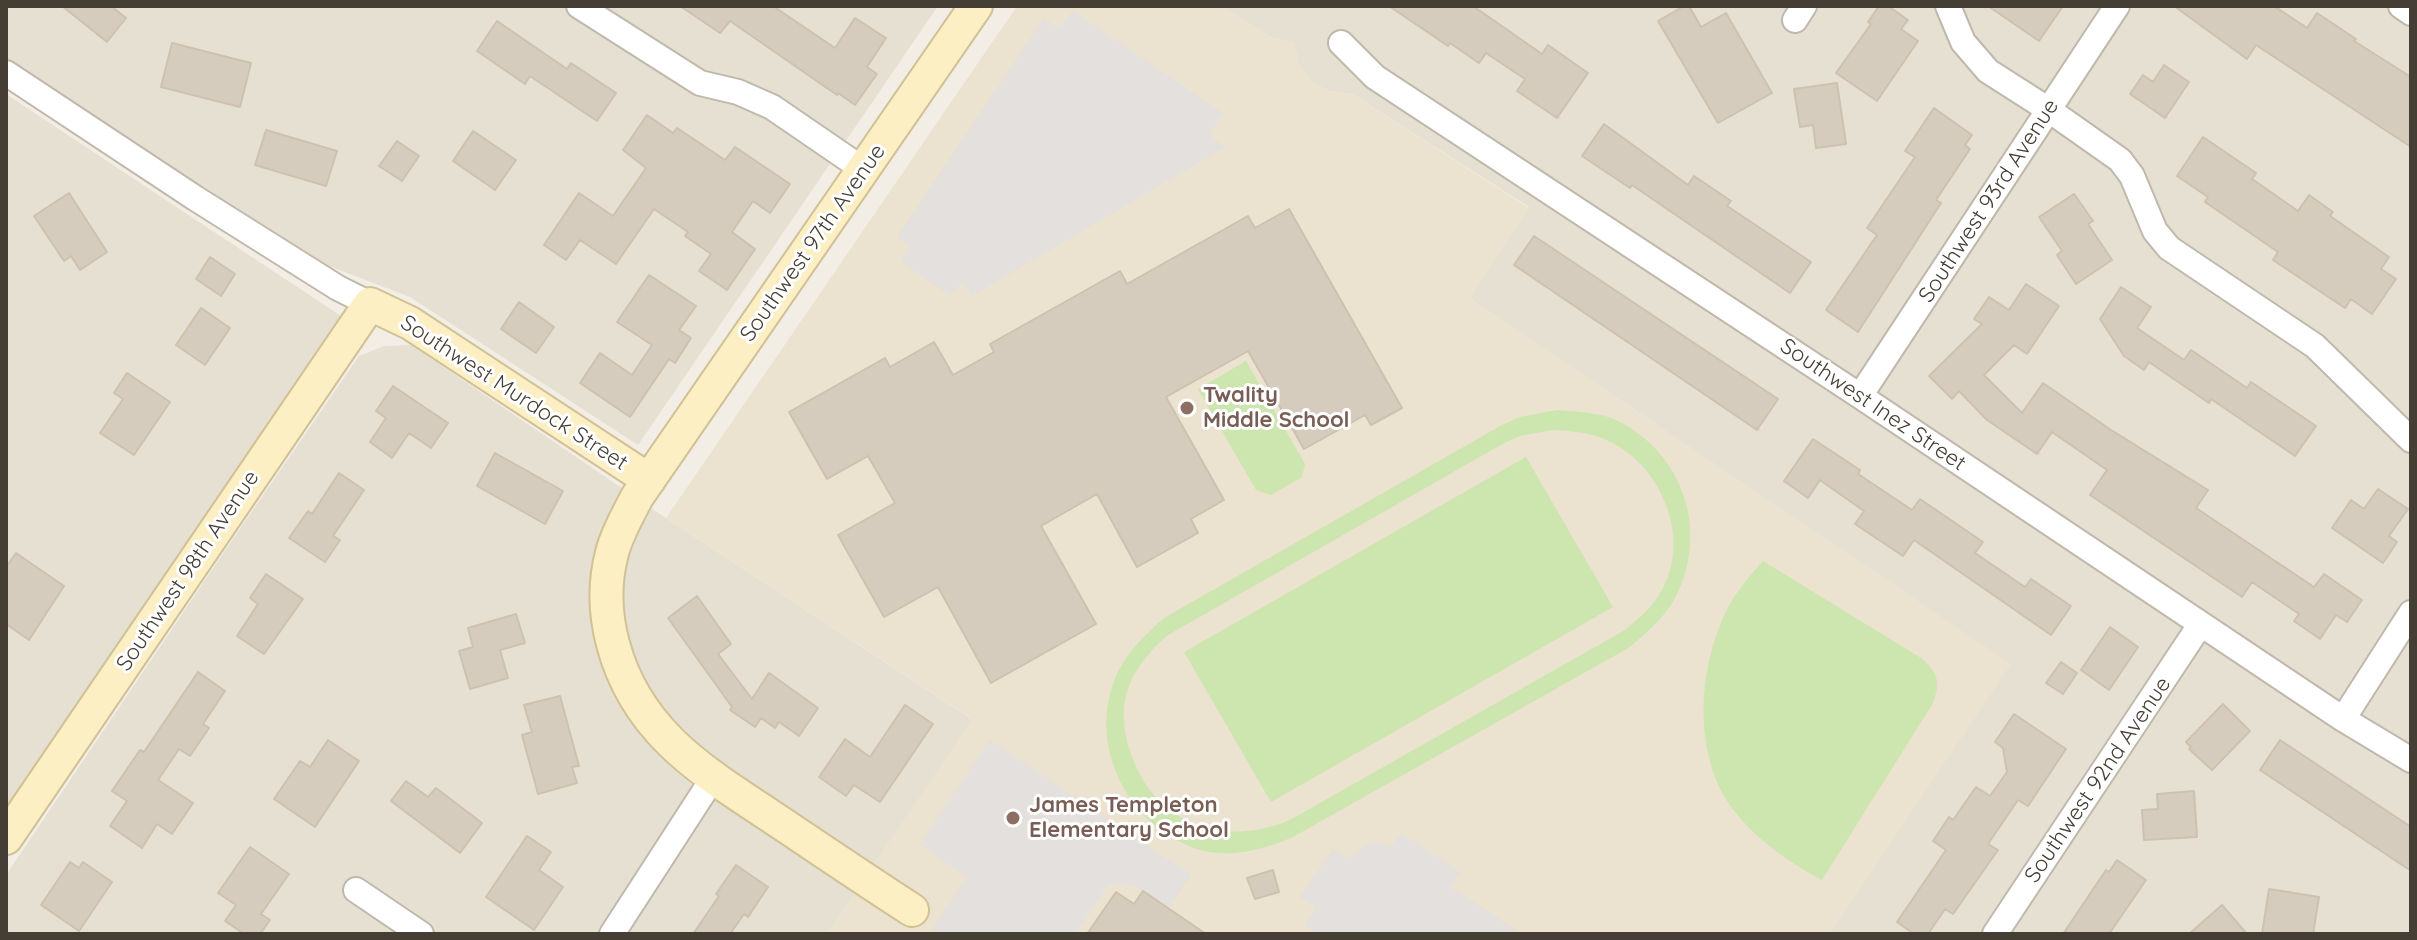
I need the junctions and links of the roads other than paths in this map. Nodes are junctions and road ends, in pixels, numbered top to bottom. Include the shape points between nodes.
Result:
1 (579, 6) edge
2 (976, 6) edge
3 (1948, 6) edge
4 (2117, 6) edge
5 (2401, 6) edge
6 (2411, 13) edge
7 (1341, 43) dead end
8 (6, 73) edge
9 (2049, 110) junction
10 (864, 170) junction
11 (370, 304) junction
12 (1860, 396) junction
13 (2411, 440) edge
14 (649, 480) junction
15 (2411, 613) edge
16 (2200, 625) junction
17 (2343, 719) junction
18 (2411, 760) edge
19 (713, 778) junction
20 (6, 838) edge
21 (356, 890) dead end
22 (912, 910) dead end
23 (421, 934) edge
24 (612, 934) edge
25 (1995, 934) edge

1 - 10 street via 700,83 772,107
2 - 10 street, Southwest 97th Avenue
3 - 9 street via 1963,42 1988,71
4 - 9 street, Southwest 93rd Avenue
5 - 6 street
7 - 12 street, Southwest Inez Street via 1375,77
8 - 11 street, Southwest Murdock Street via 195,198
9 - 12 street, Southwest 93rd Avenue
9 - 13 street via 2120,160 2169,248 2315,346
10 - 14 street, Southwest 97th Avenue
11 - 14 street, Southwest Murdock Street via 410,323
11 - 20 street, Southwest 98th Avenue
12 - 16 street, Southwest Inez Street
14 - 19 street, Southwest Murdock Street via 613,551 606,580 609,628 620,667 648,718
15 - 17 street
16 - 17 street, Southwest Inez Street
16 - 25 street, Southwest 92nd Avenue
17 - 18 street, Southwest Inez Street
19 - 22 street, Southwest Murdock Street
19 - 24 street
21 - 23 street

